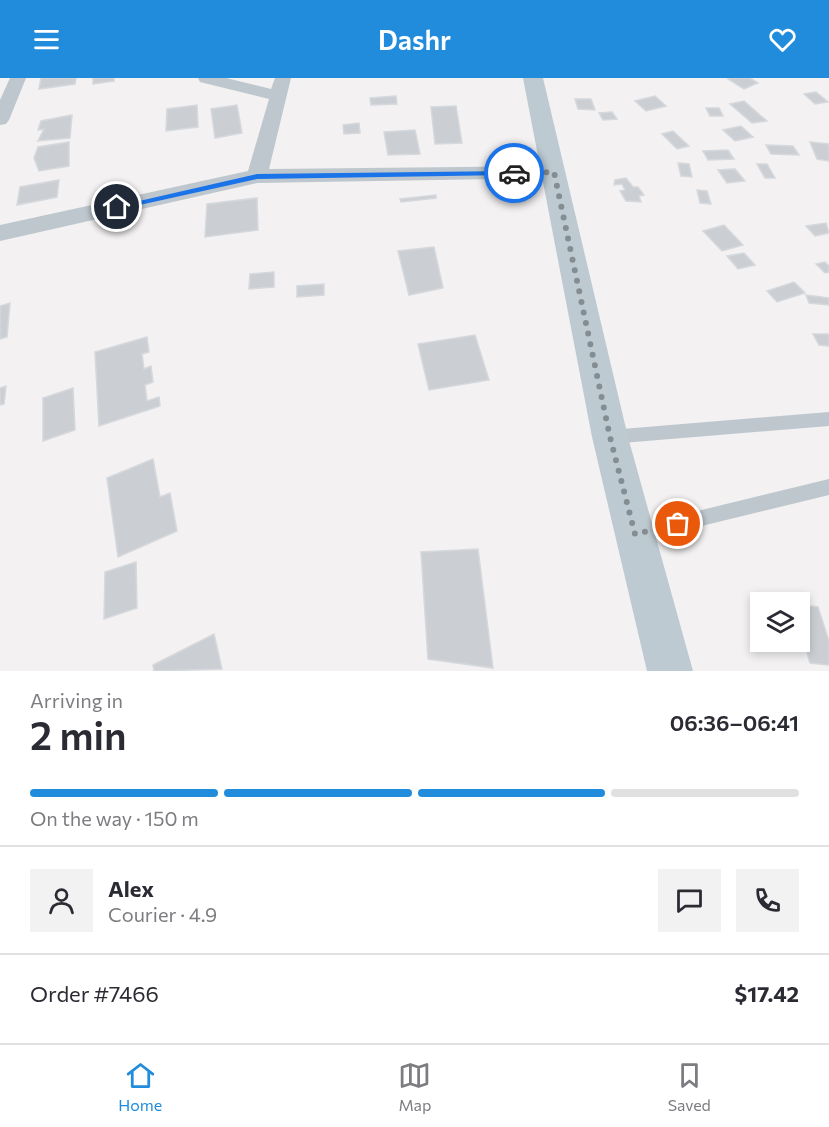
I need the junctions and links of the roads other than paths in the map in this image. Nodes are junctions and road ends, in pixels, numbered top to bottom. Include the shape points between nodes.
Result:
1 (18, 78) edge
2 (206, 78) edge
3 (283, 78) edge
4 (533, 78) edge
5 (278, 96) junction
6 (0, 120) edge
7 (554, 172) junction
8 (257, 176) junction
9 (0, 233) edge
10 (829, 419) edge
11 (610, 437) junction
12 (829, 487) edge
13 (635, 534) junction
14 (670, 671) edge

1 - 6 street
2 - 5 street
3 - 5 street
4 - 7 main road
5 - 8 street
7 - 8 street
7 - 11 main road
8 - 9 street
10 - 11 lane
11 - 13 main road
12 - 13 lane
13 - 14 main road

